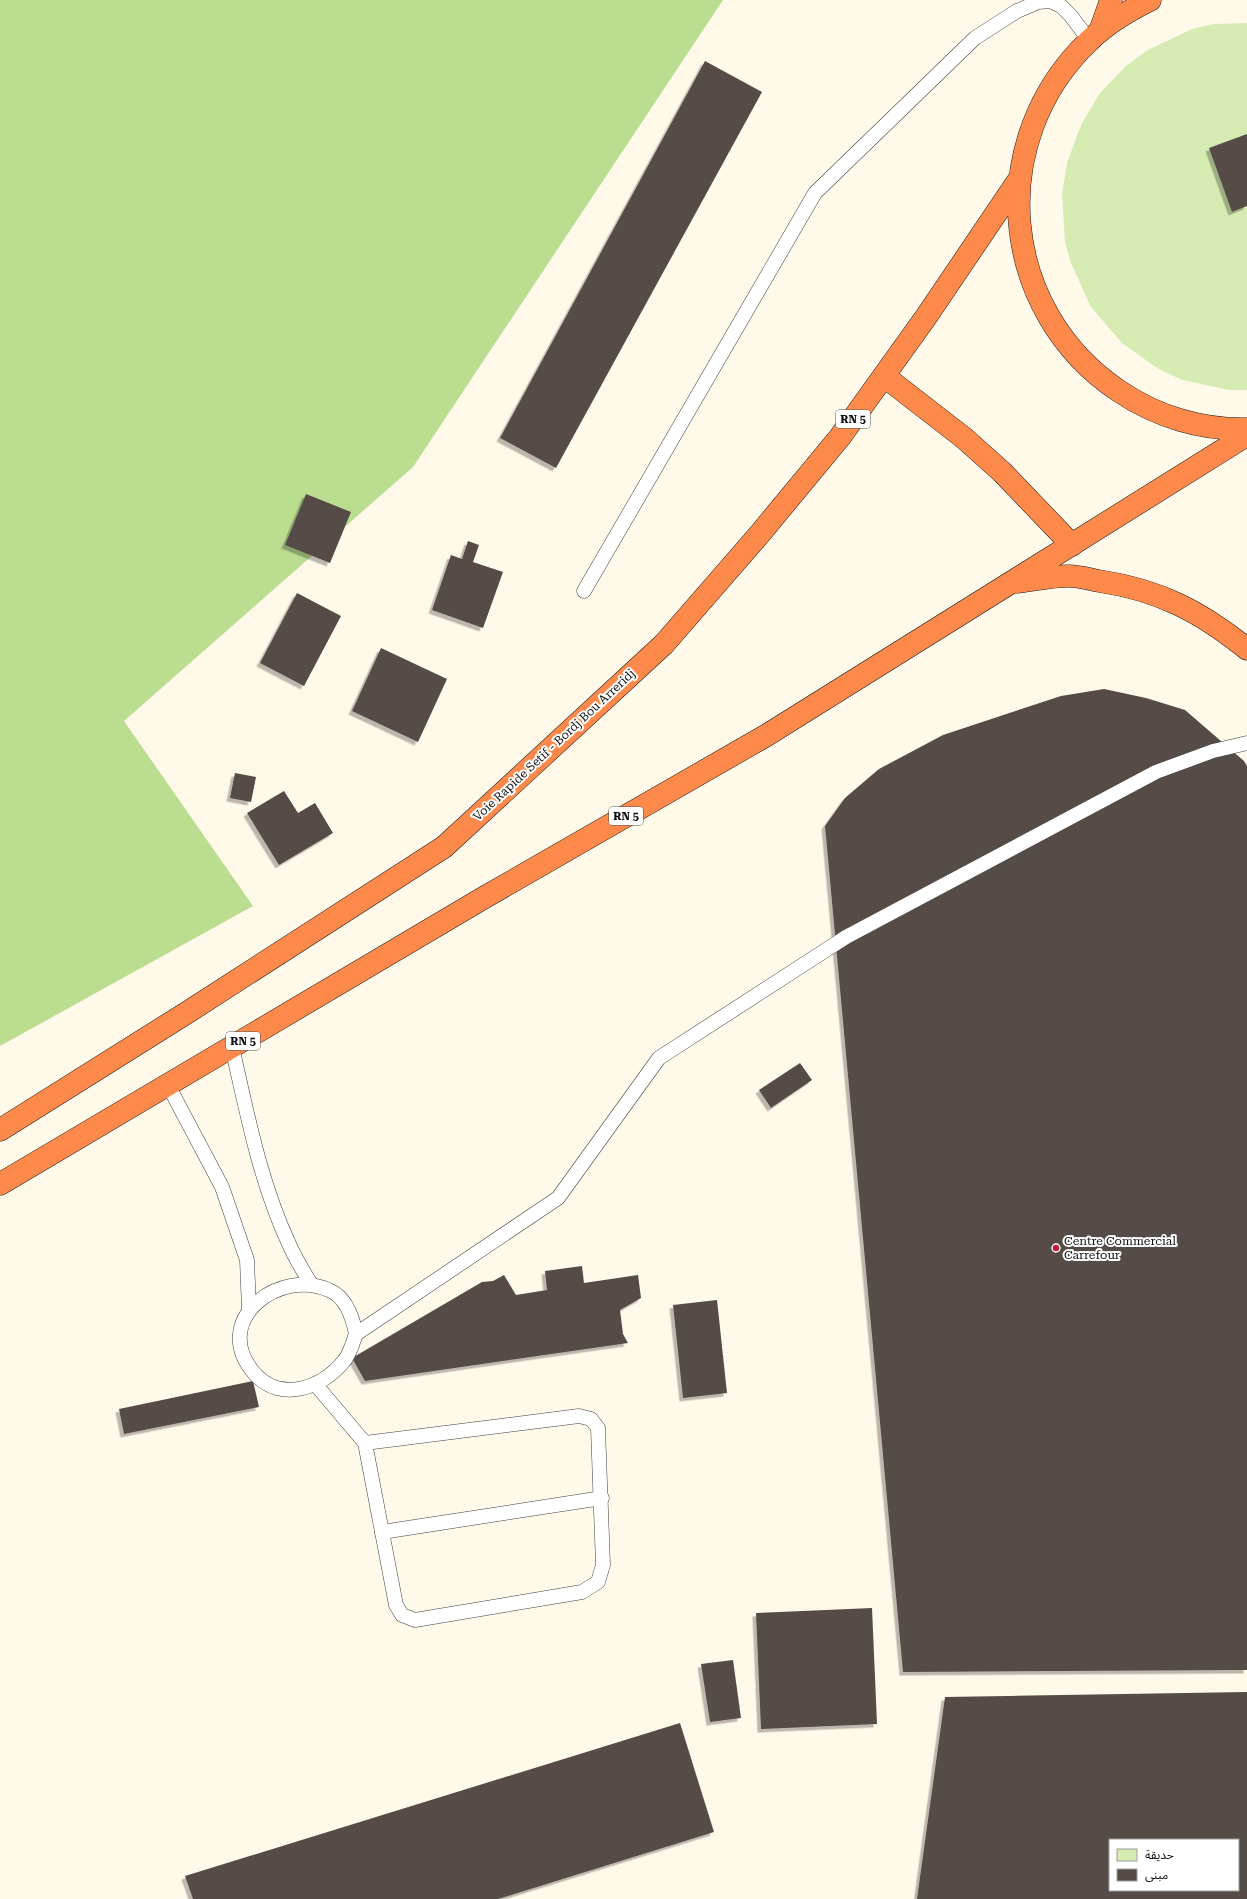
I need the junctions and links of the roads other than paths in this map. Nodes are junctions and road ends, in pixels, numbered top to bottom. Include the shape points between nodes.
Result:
1 (1111, 0) edge
2 (1150, 0) edge
3 (1095, 35) junction
4 (1020, 178) junction
5 (884, 376) junction
6 (1247, 429) edge
7 (1247, 435) edge
8 (1072, 545) junction
9 (1012, 583) junction
10 (584, 591) dead end
11 (1247, 649) edge
12 (1247, 743) edge
13 (232, 1047) junction
14 (168, 1085) junction
15 (0, 1130) edge
16 (0, 1184) edge
17 (311, 1284) junction
18 (249, 1309) junction
19 (356, 1334) junction
20 (316, 1385) junction
21 (365, 1443) junction
22 (602, 1498) junction
23 (382, 1532) junction

1 - 3 highway
2 - 3 highway via 1128,11
3 - 4 highway via 1060,74 1041,107 1029,135
3 - 10 lane via 1061,6 1050,1 1038,2 1017,11 975,38 815,193
4 - 5 highway, RN 5
4 - 6 highway via 1020,230 1030,275 1042,305 1071,349 1109,385 1155,411 1205,426
5 - 8 highway via 970,442
5 - 15 highway, Voie Rapide Setif - Bordj Bou Arreridj / RN 5 via 840,437 664,644 444,847
7 - 8 highway, RN 5
8 - 9 highway, RN 5
9 - 11 highway via 1069,576 1116,583 1164,597 1196,612
9 - 13 highway, RN 5 via 767,735 485,897
12 - 19 lane via 1213,751 1156,772 846,937 659,1058 558,1198
13 - 14 highway, RN 5
13 - 17 lane via 268,1189 289,1244
14 - 16 highway, RN 5
14 - 18 lane via 222,1188 247,1260
17 - 18 lane via 285,1287 263,1297
17 - 19 lane via 332,1291 347,1307 353,1318
18 - 20 lane via 239,1328 240,1348 247,1364 262,1381 278,1388 299,1389
19 - 20 lane via 345,1360 330,1376
20 - 21 lane
21 - 22 lane via 579,1416 591,1419 598,1428
21 - 23 lane
22 - 23 lane
22 - 23 lane via 603,1565 598,1582 582,1592 415,1620 402,1615 396,1605

